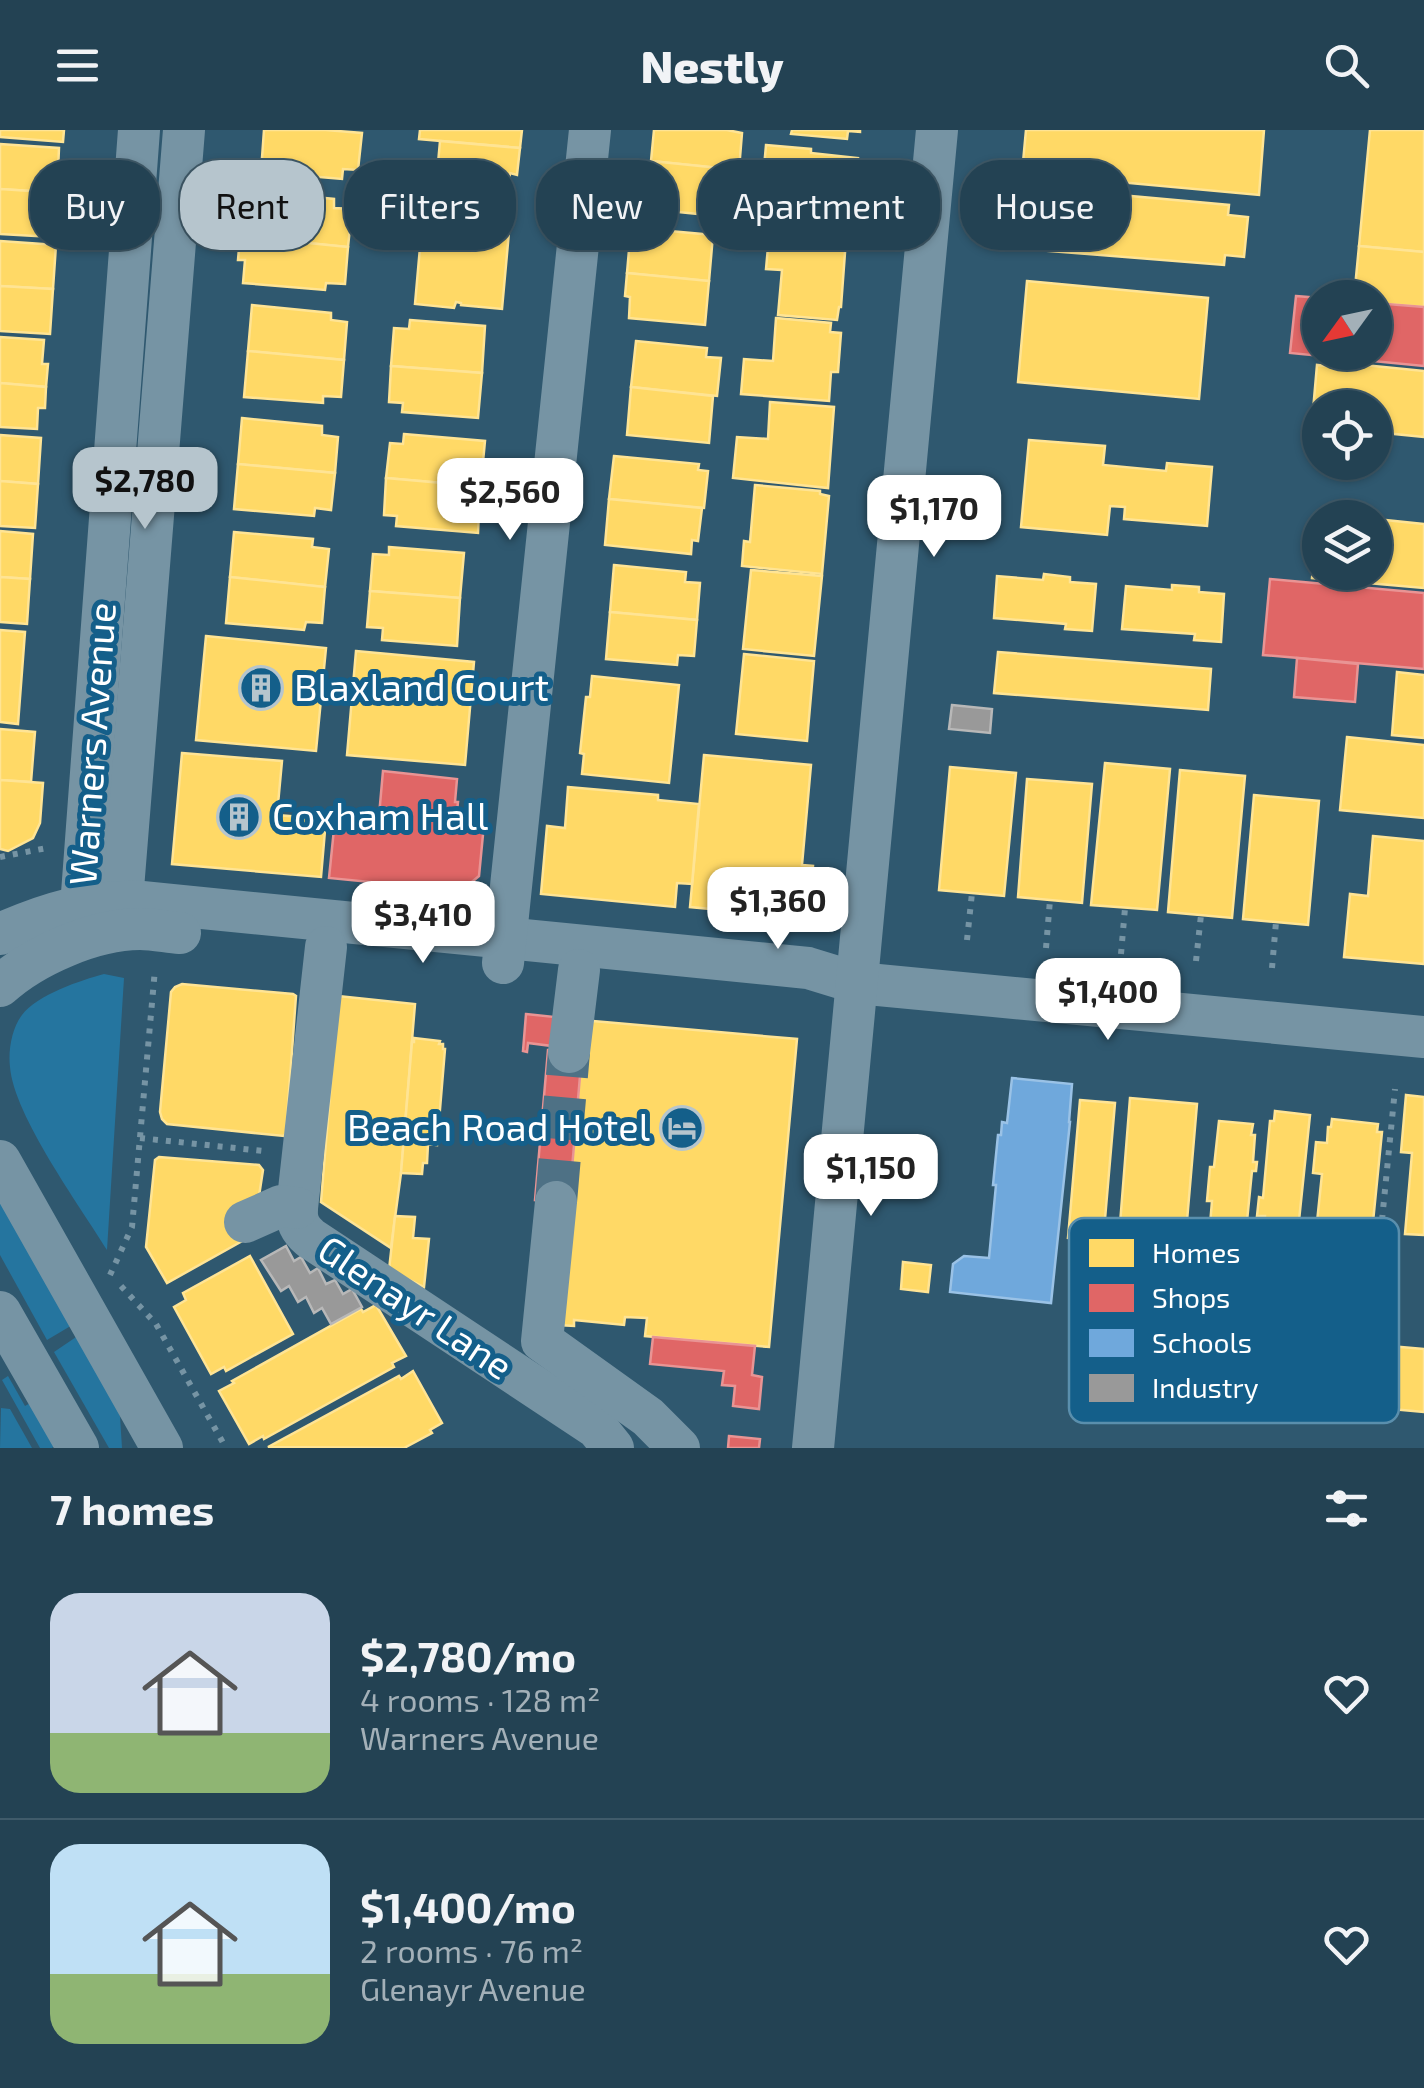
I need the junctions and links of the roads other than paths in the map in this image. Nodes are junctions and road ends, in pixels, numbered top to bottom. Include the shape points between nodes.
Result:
1 (139, 130) edge
2 (184, 130) edge
3 (590, 130) edge
4 (937, 130) edge
5 (119, 404) junction
6 (162, 407) junction
7 (105, 919) junction
8 (0, 934) edge
9 (326, 947) junction
10 (504, 951) junction
11 (579, 970) junction
12 (857, 983) junction
13 (0, 986) edge
14 (1424, 1037) edge
15 (569, 1052) tunnel mouth
16 (0, 1161) edge
17 (556, 1202) tunnel mouth
18 (298, 1208) junction
19 (245, 1222) dead end
20 (0, 1312) edge
21 (78, 1448) edge
22 (162, 1448) edge
23 (613, 1448) edge
24 (680, 1448) edge
25 (814, 1448) edge

1 - 5 street, Warners Avenue
2 - 6 street, Warners Avenue
3 - 10 street
4 - 12 street
5 - 6 street
5 - 7 street, Warners Avenue
6 - 7 street, Warners Avenue
7 - 8 street via 38,917
7 - 9 street via 140,929
7 - 10 street
7 - 13 street
9 - 10 street
9 - 18 street, Glenayr Lane
10 - 11 street
10 - 12 street via 808,968
11 - 12 street via 806,991
11 - 15 street
12 - 14 street
12 - 25 street
16 - 22 street
17 - 24 street via 542,1341 648,1416
18 - 19 street via 280,1206
18 - 23 street, Glenayr Lane via 296,1218 310,1238 368,1256 597,1428
20 - 21 street

